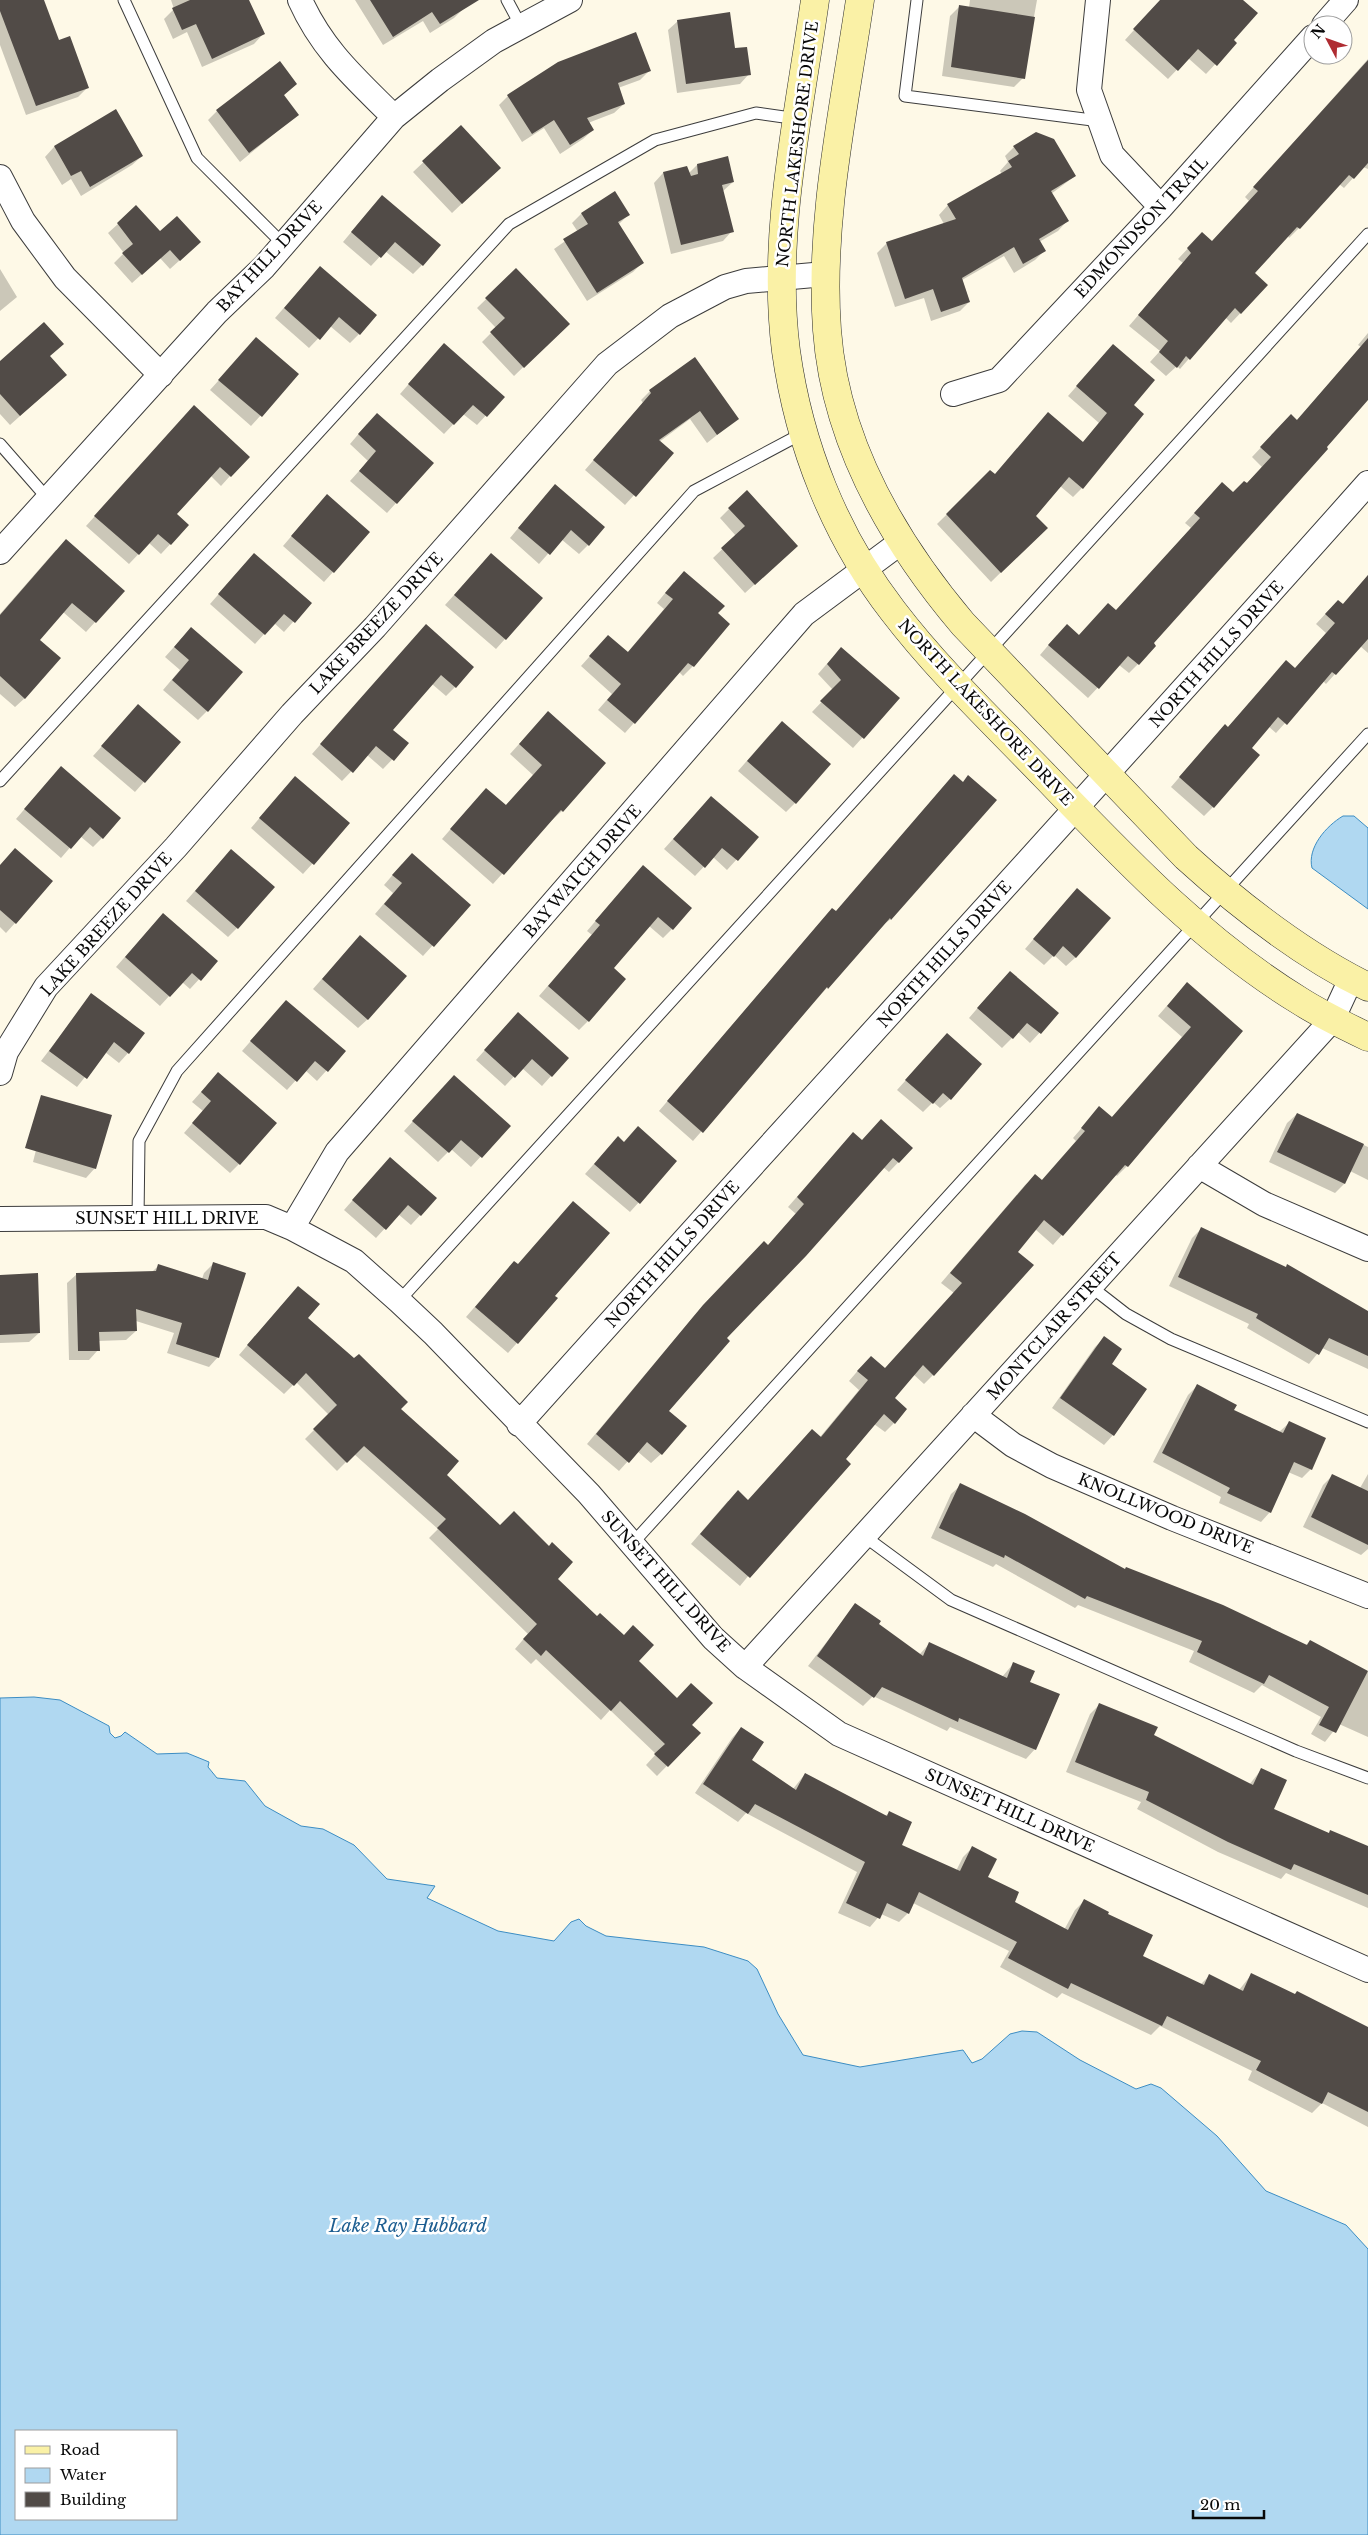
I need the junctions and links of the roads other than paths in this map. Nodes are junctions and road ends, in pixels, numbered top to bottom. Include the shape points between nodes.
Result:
1 (124, 0) edge
2 (300, 0) edge
3 (507, 0) edge
4 (570, 0) edge
5 (815, 0) edge
6 (860, 0) edge
7 (917, 0) edge
8 (1098, 0) edge
9 (1346, 0) edge
10 (1333, 15) edge
11 (520, 26) junction
12 (1303, 48) edge
13 (394, 118) junction
14 (798, 120) junction
15 (1100, 122) junction
16 (0, 177) edge
17 (1161, 207) junction
18 (1368, 234) edge
19 (283, 244) junction
20 (825, 274) junction
21 (781, 277) junction
22 (161, 375) junction
23 (953, 394) dead end
24 (803, 433) junction
25 (0, 444) edge
26 (1368, 483) edge
27 (48, 499) junction
28 (901, 542) junction
29 (0, 552) edge
30 (864, 568) junction
31 (990, 653) junction
32 (957, 684) junction
33 (1368, 734) edge
34 (1108, 776) junction
35 (0, 781) edge
36 (1076, 808) junction
37 (1226, 892) junction
38 (1194, 924) junction
39 (1360, 983) edge
40 (1332, 1020) junction
41 (1368, 1037) edge
42 (0, 1073) edge
43 (1199, 1166) junction
44 (138, 1218) junction
45 (0, 1219) edge
46 (292, 1228) junction
47 (1368, 1249) edge
48 (1090, 1286) junction
49 (399, 1301) junction
50 (973, 1415) junction
51 (1368, 1422) edge
52 (519, 1424) junction
53 (864, 1536) junction
54 (632, 1544) junction
55 (1368, 1596) edge
56 (745, 1667) junction
57 (1368, 1778) edge
58 (1368, 1970) edge

1 - 19 lane via 197,158
2 - 13 street via 314,30
3 - 11 lane
4 - 11 street, BAY HILL DRIVE
5 - 14 main road, NORTH LAKESHORE DRIVE
6 - 20 main road via 830,203
7 - 15 lane via 904,96
8 - 15 street via 1089,90
9 - 10 street
11 - 13 street, BAY HILL DRIVE via 440,80
12 - 17 street, EDMONDSON TRAIL
13 - 19 street, BAY HILL DRIVE
14 - 21 main road, NORTH LAKESHORE DRIVE via 782,244
14 - 35 lane via 756,113 655,140 509,224
15 - 17 street via 1112,155
16 - 22 street via 23,221 65,278
17 - 23 street, EDMONDSON TRAIL via 999,380
18 - 31 lane
19 - 22 street, BAY HILL DRIVE
20 - 21 street, LAKE BREEZE DRIVE
20 - 28 main road via 832,367 848,429 866,476
21 - 24 main road, NORTH LAKESHORE DRIVE via 786,352
21 - 42 street, LAKE BREEZE DRIVE via 746,280 725,286 670,316 607,364 376,627 292,714 176,847 46,987 6,1052
22 - 27 street, BAY HILL DRIVE
24 - 30 main road, NORTH LAKESHORE DRIVE via 834,515
24 - 44 lane via 694,491 177,1071 139,1141
25 - 27 lane
26 - 34 street, NORTH HILLS DRIVE
27 - 29 street, BAY HILL DRIVE
28 - 30 street, BAY WATCH DRIVE
28 - 31 main road via 938,594
30 - 32 main road, NORTH LAKESHORE DRIVE via 911,634
30 - 46 street, BAY WATCH DRIVE via 804,614 337,1152
31 - 32 lane
31 - 34 main road
32 - 36 main road, NORTH LAKESHORE DRIVE
32 - 49 lane
33 - 37 lane
34 - 36 street, NORTH HILLS DRIVE
34 - 37 main road via 1186,857
36 - 38 main road, NORTH LAKESHORE DRIVE
36 - 52 street, NORTH HILLS DRIVE
37 - 38 lane
37 - 39 main road via 1290,940
38 - 40 main road, NORTH LAKESHORE DRIVE via 1276,986
38 - 54 lane
39 - 40 street, MONTCLAIR STREET
40 - 41 main road, NORTH LAKESHORE DRIVE
40 - 43 street, MONTCLAIR STREET
43 - 47 street via 1264,1204
43 - 48 street, MONTCLAIR STREET
44 - 45 street, SUNSET HILL DRIVE
44 - 46 street, SUNSET HILL DRIVE via 266,1217
46 - 49 street, SUNSET HILL DRIVE via 354,1261
48 - 50 street, MONTCLAIR STREET
48 - 51 lane via 1126,1314 1171,1340
49 - 52 street, SUNSET HILL DRIVE
50 - 53 street, MONTCLAIR STREET
50 - 55 street, KNOLLWOOD DRIVE via 1013,1445 1052,1466
52 - 54 street, SUNSET HILL DRIVE via 589,1494
53 - 56 street, MONTCLAIR STREET
53 - 57 lane via 951,1600 1296,1751
54 - 56 street, SUNSET HILL DRIVE via 713,1638
56 - 58 street, SUNSET HILL DRIVE via 839,1734

